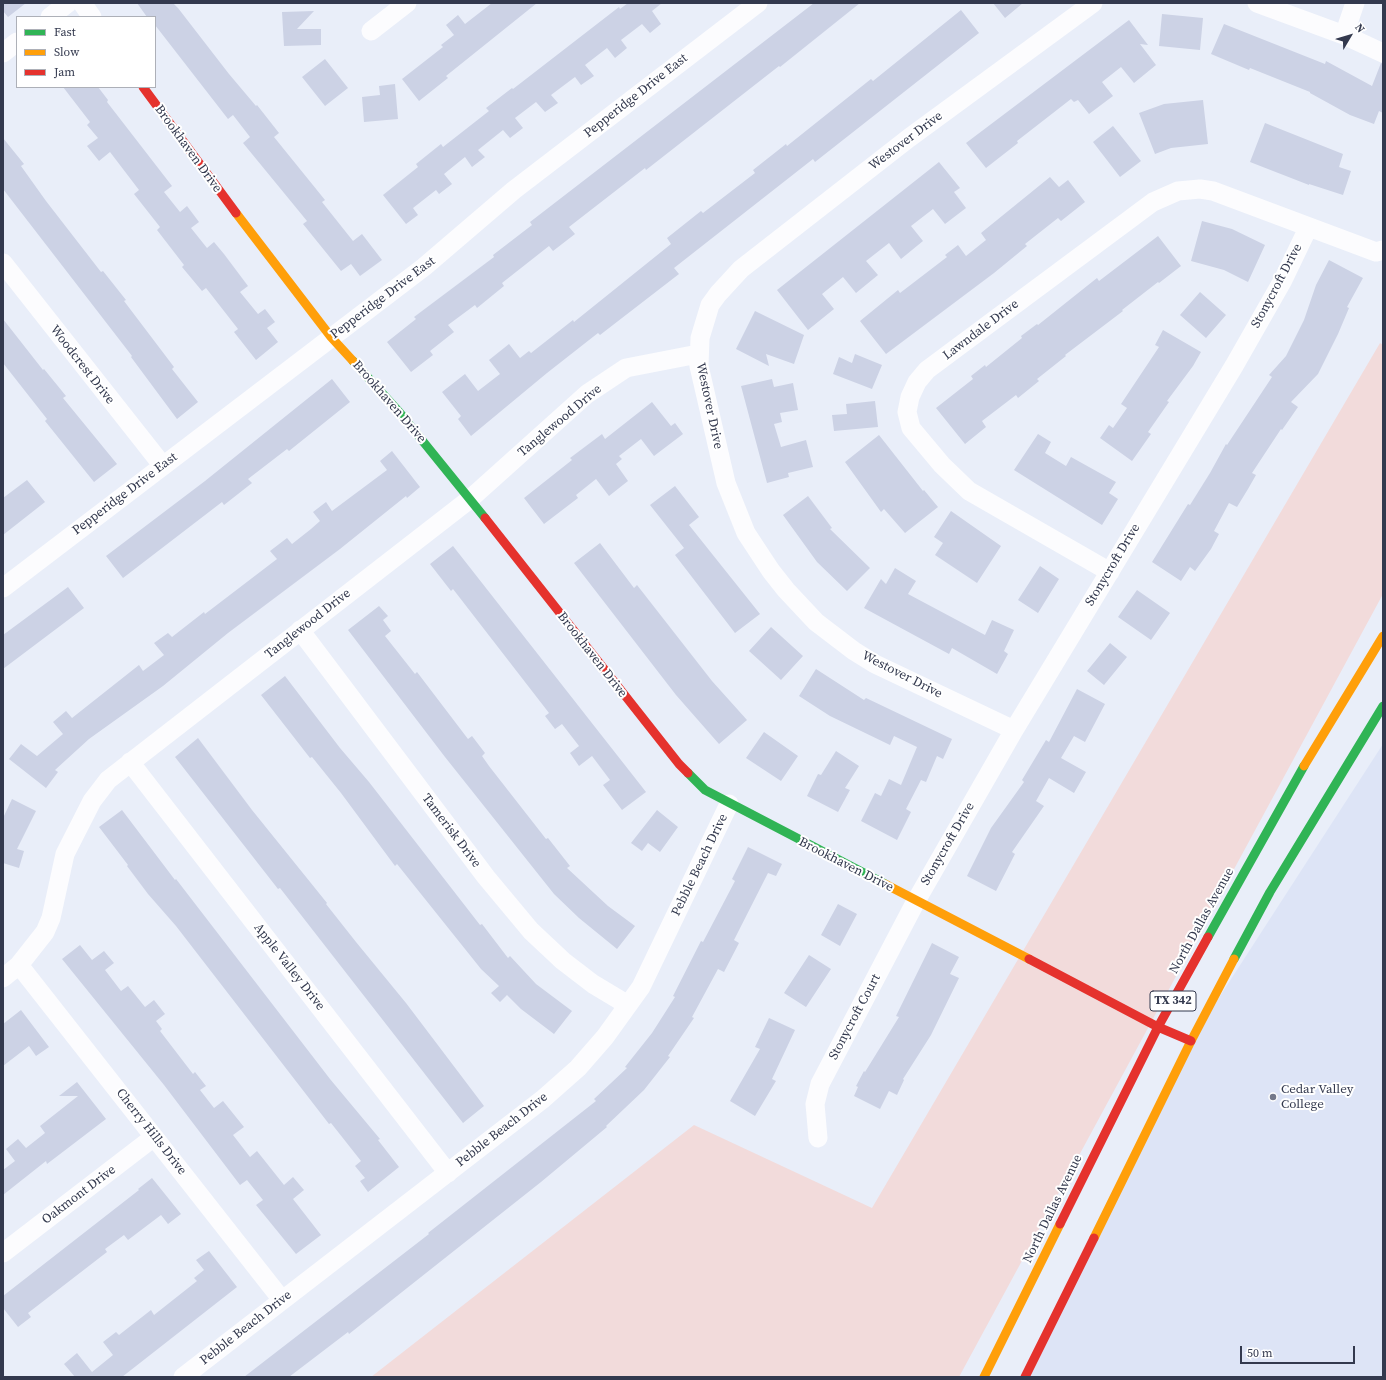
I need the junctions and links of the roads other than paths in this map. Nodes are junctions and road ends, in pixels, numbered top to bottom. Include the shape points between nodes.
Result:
1 (68, 3) edge
2 (82, 3) edge
3 (407, 3) edge
4 (758, 3) edge
5 (1093, 3) edge
6 (1257, 3) edge
7 (1356, 3) edge
8 (51, 16) edge
9 (91, 16) edge
10 (371, 31) dead end
11 (1344, 35) junction
12 (16, 43) edge
13 (3, 52) edge
14 (1383, 53) edge
15 (144, 88) edge
16 (1308, 228) junction
17 (1383, 250) edge
18 (3, 263) edge
19 (331, 337) junction
20 (698, 354) junction
21 (163, 466) junction
22 (470, 499) junction
23 (1110, 572) junction
24 (3, 588) edge
25 (300, 630) junction
26 (1383, 636) edge
27 (1383, 706) edge
28 (1014, 730) junction
29 (130, 762) junction
30 (729, 804) junction
31 (916, 901) junction
32 (19, 965) junction
33 (3, 978) edge
34 (628, 1005) junction
35 (1158, 1027) junction
36 (1191, 1042) junction
37 (154, 1137) junction
38 (818, 1138) dead end
39 (448, 1173) junction
40 (3, 1253) edge
41 (282, 1300) junction
42 (183, 1377) edge
43 (984, 1377) edge
44 (1025, 1377) edge

1 - 8 street
2 - 9 street
3 - 10 street
4 - 19 street, Pepperidge Drive East via 514,190 439,256
5 - 20 street, Westover Drive via 909,138 742,269 710,305
6 - 11 street
7 - 11 street
11 - 14 street
12 - 13 street
15 - 19 main road, Brookhaven Drive via 208,177
16 - 17 street via 1376,252
16 - 23 street, Stonycroft Drive via 1283,280 1234,366
16 - 23 street, Lawndale Drive via 1213,191 1188,189 1167,194 934,365 917,382 907,412 911,428 942,466 969,491
18 - 21 street, Woodcrest Drive
19 - 21 street, Pepperidge Drive East
19 - 22 main road, Brookhaven Drive via 400,413
20 - 22 street, Tanglewood Drive via 626,368 587,394
20 - 28 street, Westover Drive via 706,403 726,483 746,533 786,590 816,622 870,660
21 - 24 street, Pepperidge Drive East
22 - 25 street, Tanglewood Drive
22 - 30 main road, Brookhaven Drive via 679,764 705,790
23 - 28 street, Stonycroft Drive
25 - 29 street, Tanglewood Drive
25 - 34 street, Tamerisk Drive via 486,877 532,931 563,961 593,984
26 - 35 main road, North Dallas Avenue / TX 342 via 1311,753
27 - 36 main road, TX 342 via 1270,892
28 - 31 street, Stonycroft Drive
29 - 32 street, Tanglewood Drive via 108,780 92,801 65,854 51,918 39,941
29 - 39 street, Apple Valley Drive
30 - 31 main road, Brookhaven Drive
30 - 34 street, Pebble Beach Drive via 641,987
31 - 35 main road, Brookhaven Drive
31 - 38 street, Stonycroft Court via 820,1084 815,1104
32 - 33 street, Tanglewood Drive
32 - 37 street, Cherry Hills Drive
34 - 39 street, Pebble Beach Drive via 578,1068 544,1099
35 - 36 main road, Brookhaven Drive
35 - 43 main road, North Dallas Avenue / TX 342
36 - 44 main road, TX 342
37 - 40 street, Oakmont Drive
37 - 41 street, Cherry Hills Drive
39 - 41 street, Pebble Beach Drive
41 - 42 street, Pebble Beach Drive

